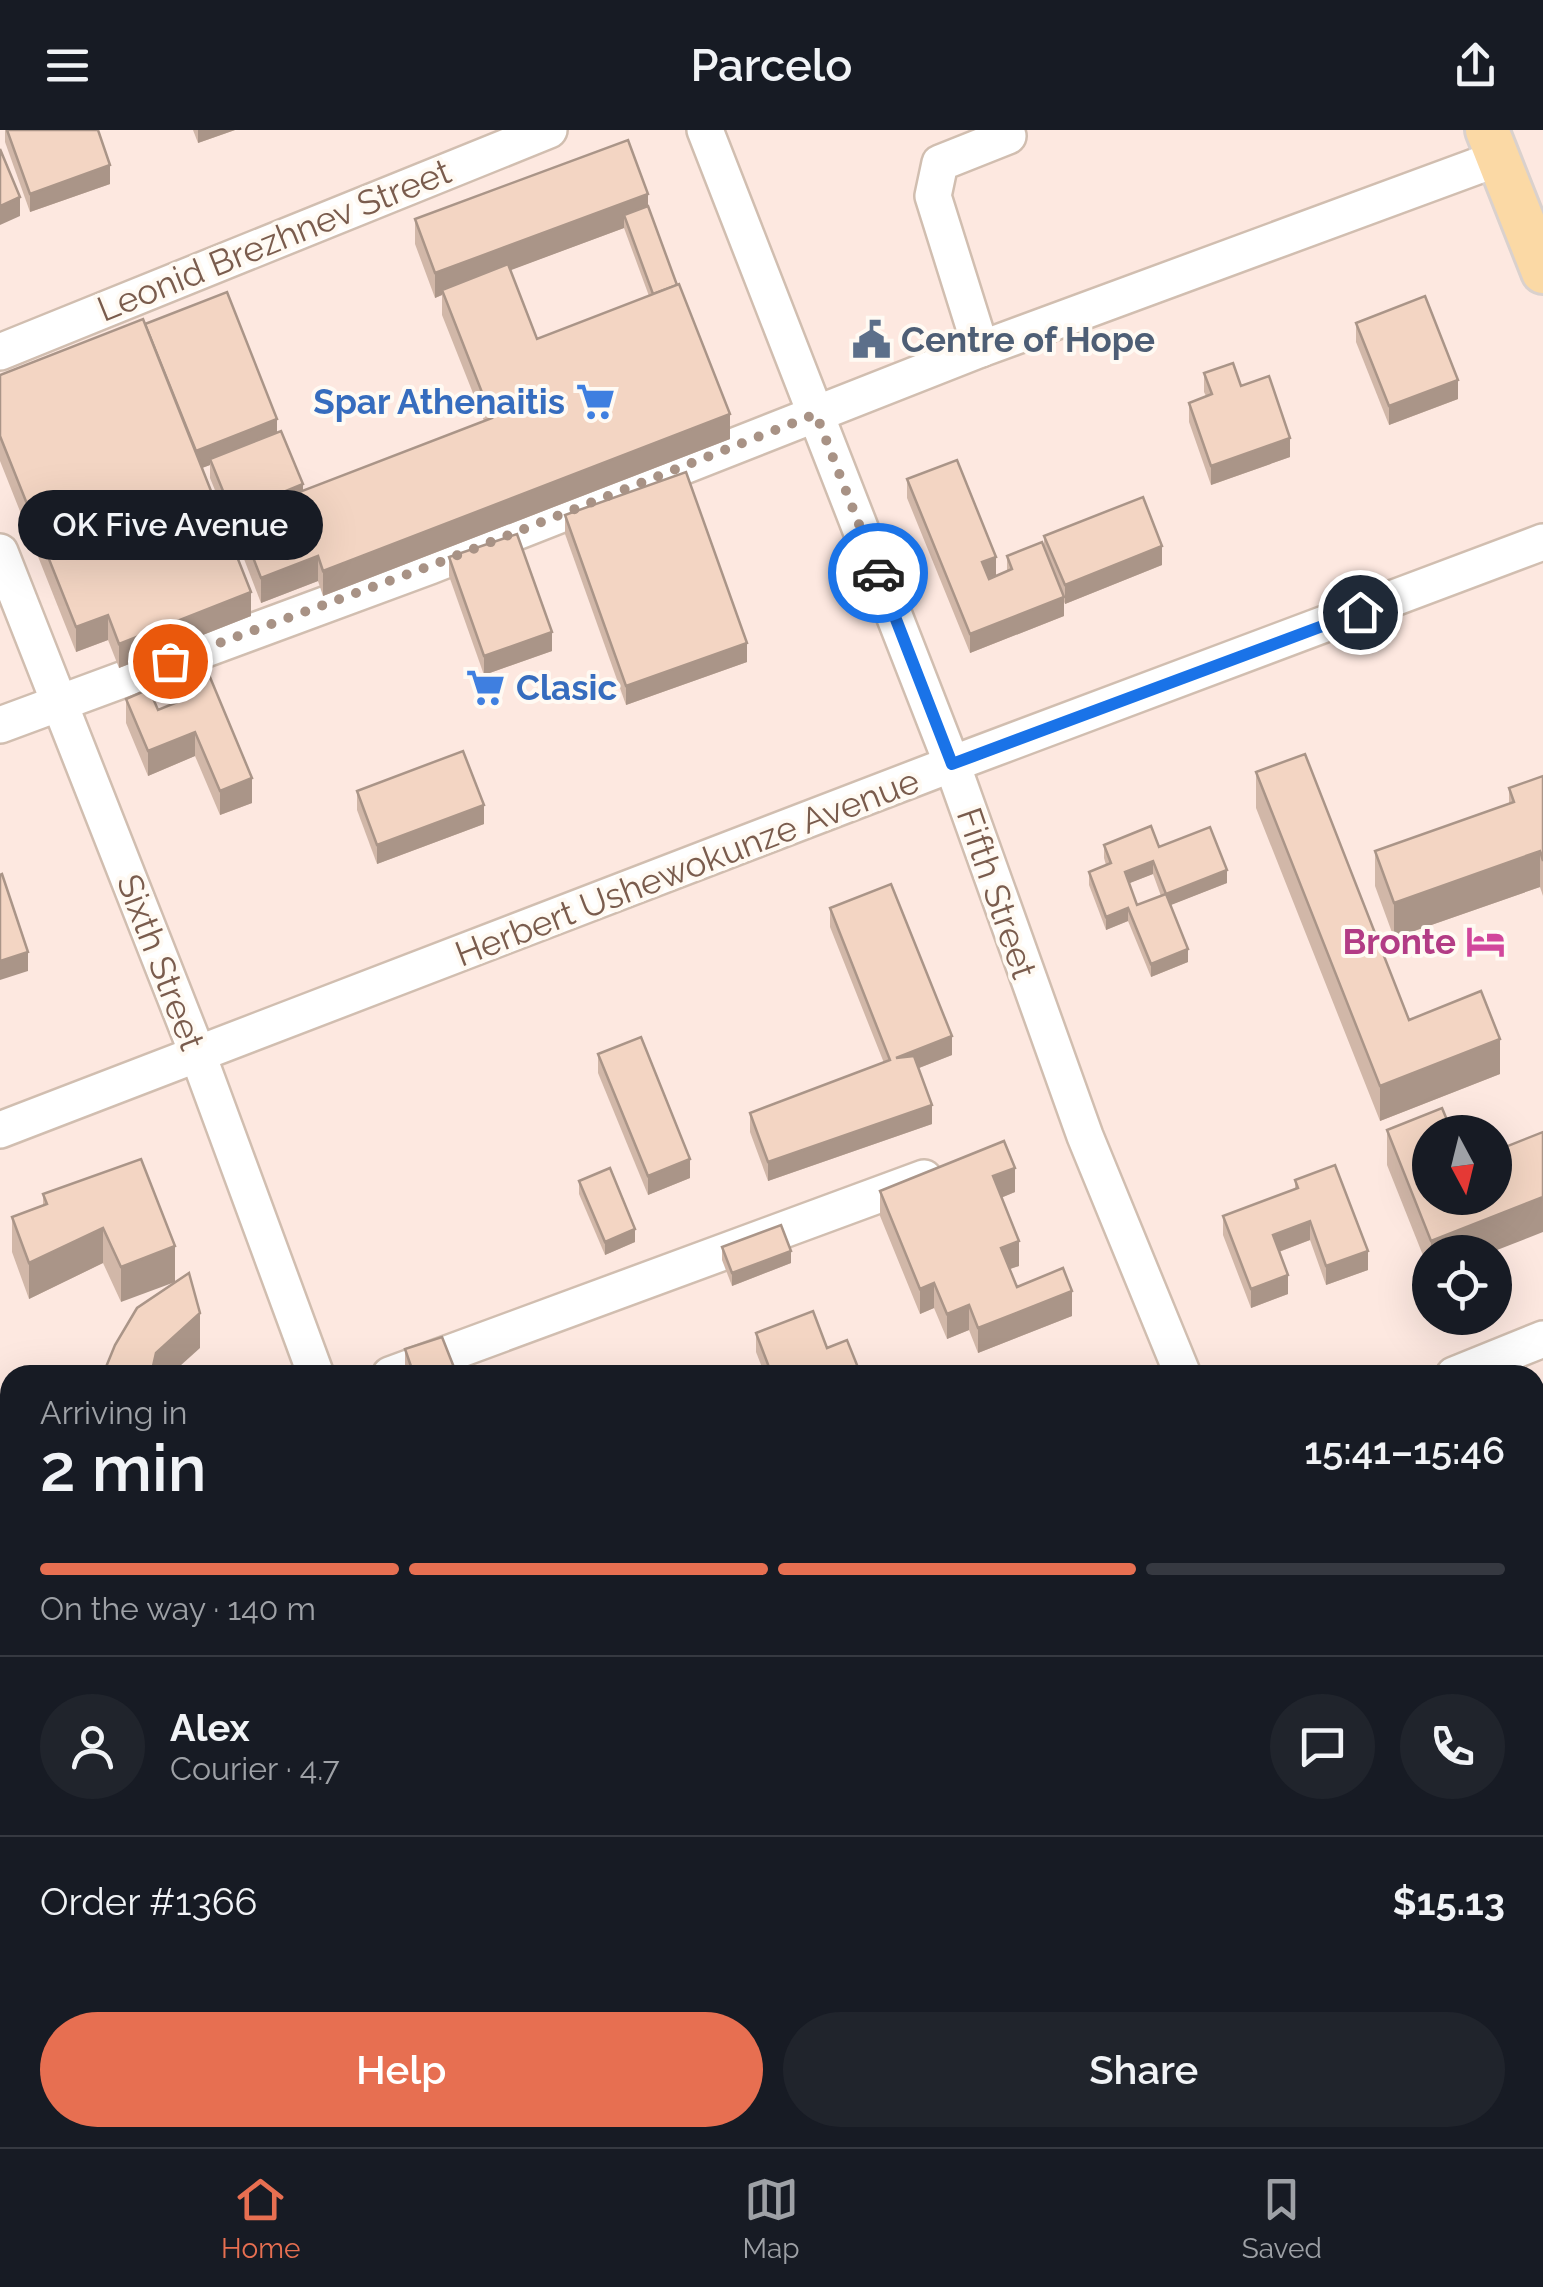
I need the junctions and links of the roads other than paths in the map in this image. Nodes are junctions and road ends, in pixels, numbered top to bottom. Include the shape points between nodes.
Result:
1 (549, 130) edge
2 (704, 130) edge
3 (1008, 136) dead end
4 (1493, 144) edge
5 (1543, 272) edge
6 (981, 349) junction
7 (0, 352) edge
8 (816, 414) junction
9 (1543, 542) edge
10 (0, 552) edge
11 (58, 702) junction
12 (0, 725) edge
13 (952, 764) junction
14 (198, 1055) junction
15 (0, 1130) edge
16 (963, 1164) edge
17 (1543, 1338) edge
18 (312, 1365) edge
19 (417, 1365) edge
20 (1179, 1365) edge
21 (1478, 1365) edge

1 - 7 street, Leonid Brezhnev Street
2 - 8 street, Fifth Street
3 - 6 street via 940,163 934,196
4 - 5 main road
4 - 6 street
6 - 8 street
8 - 11 street
8 - 13 street, Fifth Street
9 - 13 street, Herbert Ushewokunze Avenue
10 - 11 street, Sixth Street
11 - 12 street
11 - 14 street, Sixth Street
13 - 14 street, Herbert Ushewokunze Avenue
13 - 20 street, Fifth Street via 1079,1119
14 - 15 street, Herbert Ushewokunze Avenue
14 - 18 street, Sixth Street
16 - 19 street
17 - 21 street

